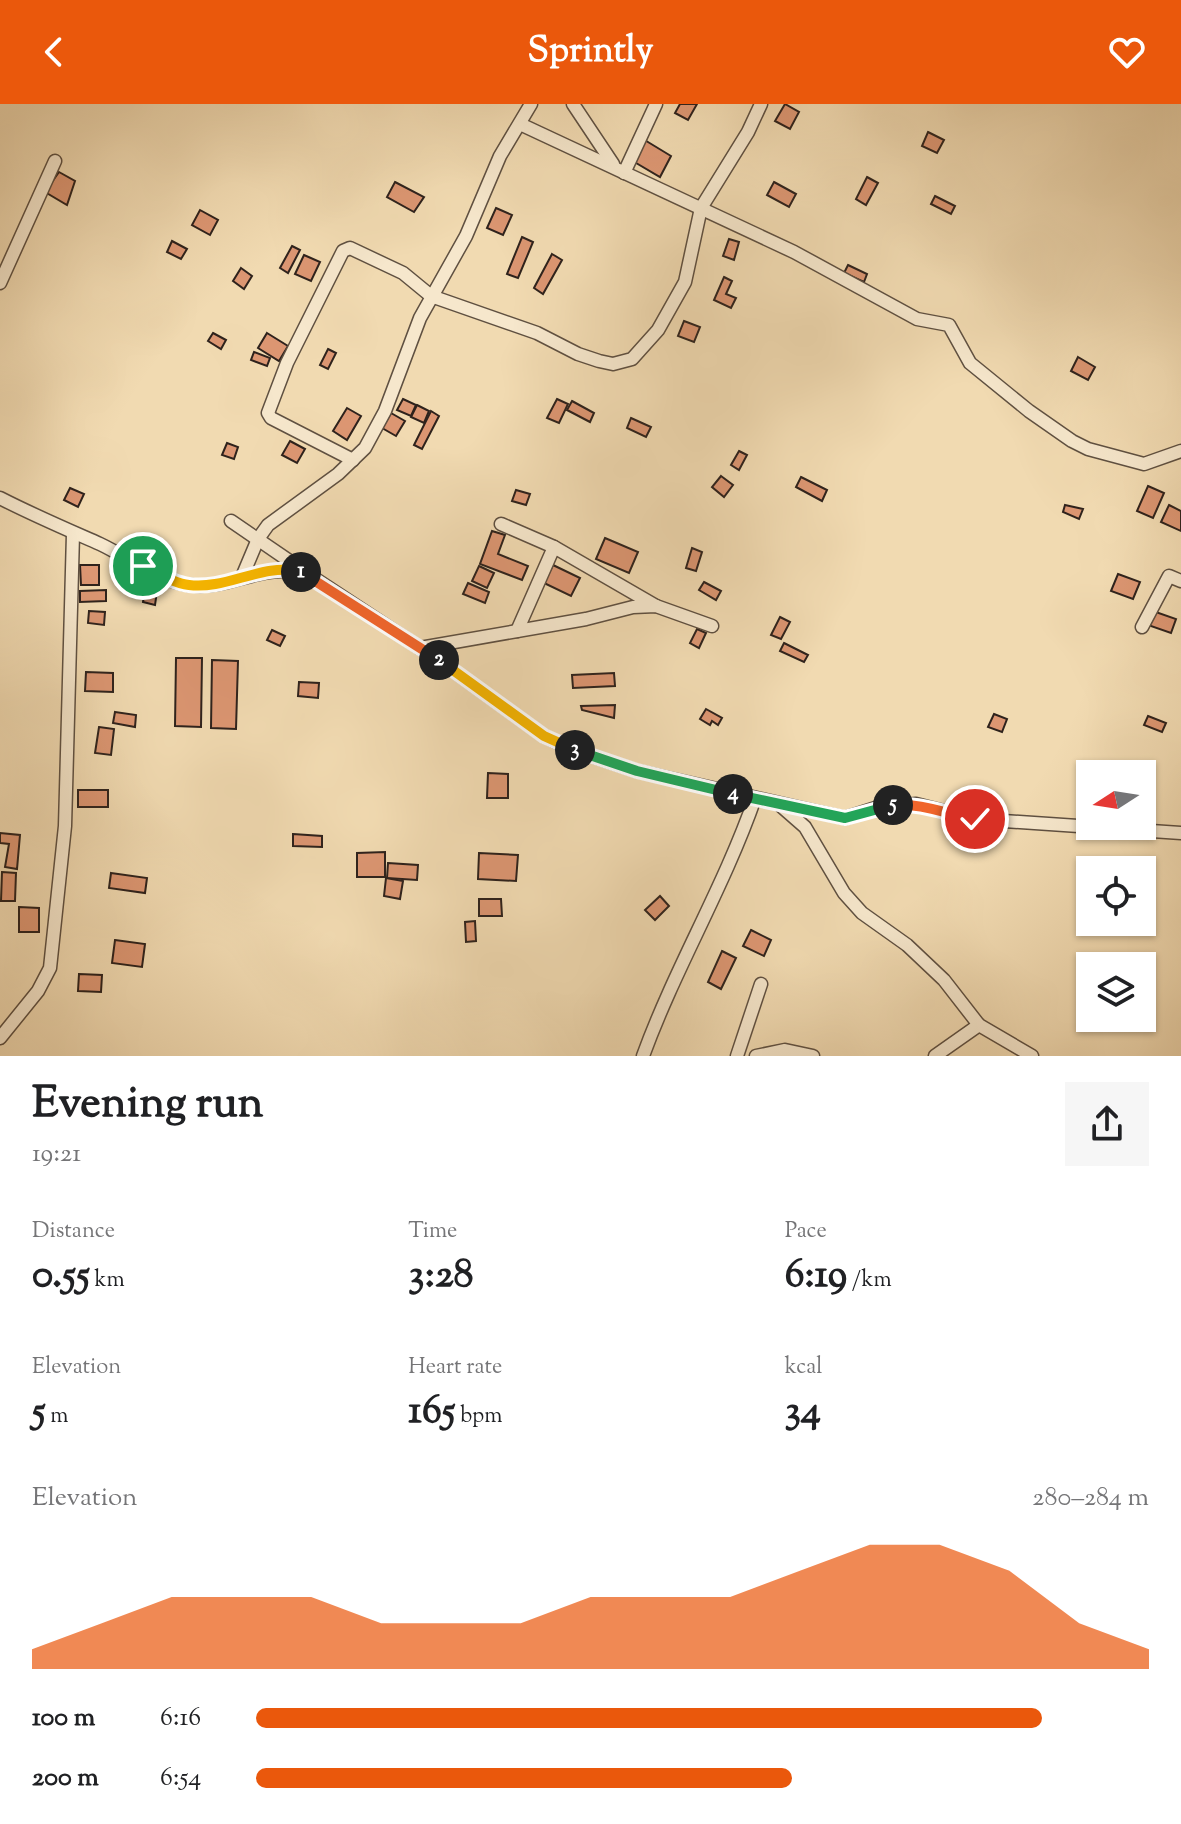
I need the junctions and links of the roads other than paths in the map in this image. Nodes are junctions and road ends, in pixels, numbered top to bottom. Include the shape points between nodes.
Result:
1 (531, 104) edge
2 (573, 104) edge
3 (656, 104) edge
4 (761, 104) edge
5 (520, 124) junction
6 (55, 161) dead end
7 (619, 170) junction
8 (701, 208) junction
9 (0, 283) edge
10 (431, 296) junction
11 (1181, 451) edge
12 (353, 460) junction
13 (0, 498) edge
14 (231, 521) dead end
15 (501, 524) dead end
16 (73, 534) junction
17 (258, 539) junction
18 (554, 547) junction
19 (242, 577) junction
20 (314, 578) junction
21 (1181, 581) edge
22 (656, 606) junction
23 (712, 626) dead end
24 (1142, 627) dead end
25 (517, 631) junction
26 (420, 648) junction
27 (755, 798) junction
28 (779, 803) junction
29 (1181, 833) edge
30 (761, 984) dead end
31 (979, 1025) junction
32 (0, 1039) edge
33 (1005, 1040) junction
34 (643, 1056) edge
35 (737, 1056) edge
36 (756, 1056) edge
37 (813, 1056) edge
38 (935, 1056) edge
39 (1009, 1056) edge
40 (1032, 1056) edge

1 - 5 street
2 - 7 street
3 - 7 street
4 - 8 street
5 - 7 street
5 - 10 street
6 - 9 street
7 - 8 street
8 - 10 street via 685,282 658,330 632,359 599,361
8 - 11 street via 917,319 949,325 970,363 1072,441 1144,464
10 - 12 street via 380,421
10 - 12 street via 403,273 346,249 287,363 269,408 271,418
12 - 17 street via 279,515
13 - 16 street
14 - 17 street
15 - 18 street
16 - 19 street via 190,585
16 - 32 street via 65,826 50,968
17 - 19 street
17 - 20 street
18 - 22 street
18 - 25 street
19 - 20 street via 276,569
20 - 26 street
21 - 24 street via 1169,576
22 - 23 street
22 - 25 street
25 - 26 street
26 - 27 street via 544,736 571,749 637,771
27 - 28 street
27 - 34 street
28 - 29 street via 845,818 879,807 916,804 975,819
28 - 31 street via 805,827 862,913 944,980
30 - 35 street
31 - 33 street
31 - 38 street
33 - 39 street
33 - 40 street
36 - 37 street via 785,1050

